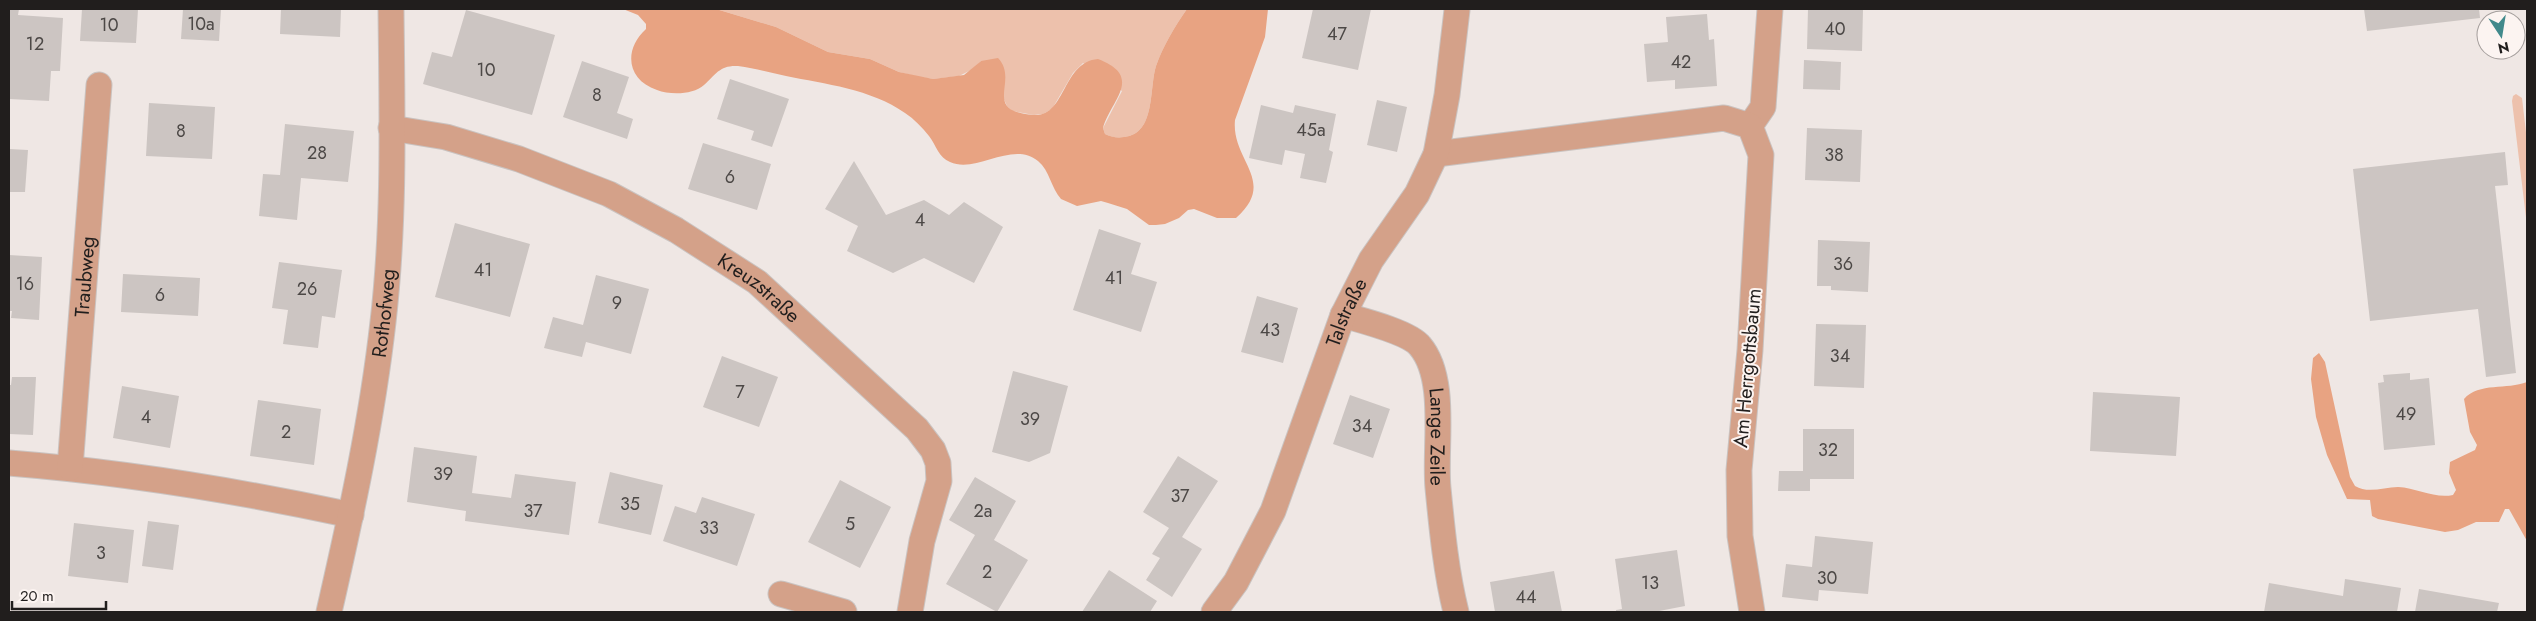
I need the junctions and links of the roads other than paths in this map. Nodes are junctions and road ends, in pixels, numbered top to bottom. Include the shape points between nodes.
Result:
1 (391, 9) edge
2 (1770, 9) edge
3 (1457, 10) edge
4 (99, 85) dead end
5 (1750, 126) junction
6 (391, 128) junction
7 (1436, 154) junction
8 (1343, 315) junction
9 (9, 463) edge
10 (70, 468) junction
11 (351, 515) junction
12 (781, 594) dead end
13 (329, 612) edge
14 (844, 612) edge
15 (910, 612) edge
16 (1214, 612) edge
17 (1456, 612) edge
18 (1752, 612) edge

1 - 6 street, Rothofweg
2 - 5 street via 1763,107
3 - 7 street, Talstraße
4 - 10 street, Traubweg
5 - 7 street via 1724,118
5 - 18 street, Am Herrgottsbaum via 1761,155 1750,350 1739,470 1740,536
6 - 11 street, Rothofweg via 390,235 383,322 369,422
6 - 15 street, Kreuzstraße via 446,137 519,159 609,194 659,220 757,282 917,428 938,463 939,480 922,541
7 - 8 street, Talstraße via 1417,194 1371,260
8 - 16 street, Talstraße via 1273,512 1236,582
8 - 17 street, Lange Zeile via 1386,327 1420,345 1432,371 1439,409 1438,486
9 - 10 street
10 - 11 street
11 - 13 street, Rothofweg
12 - 14 street

